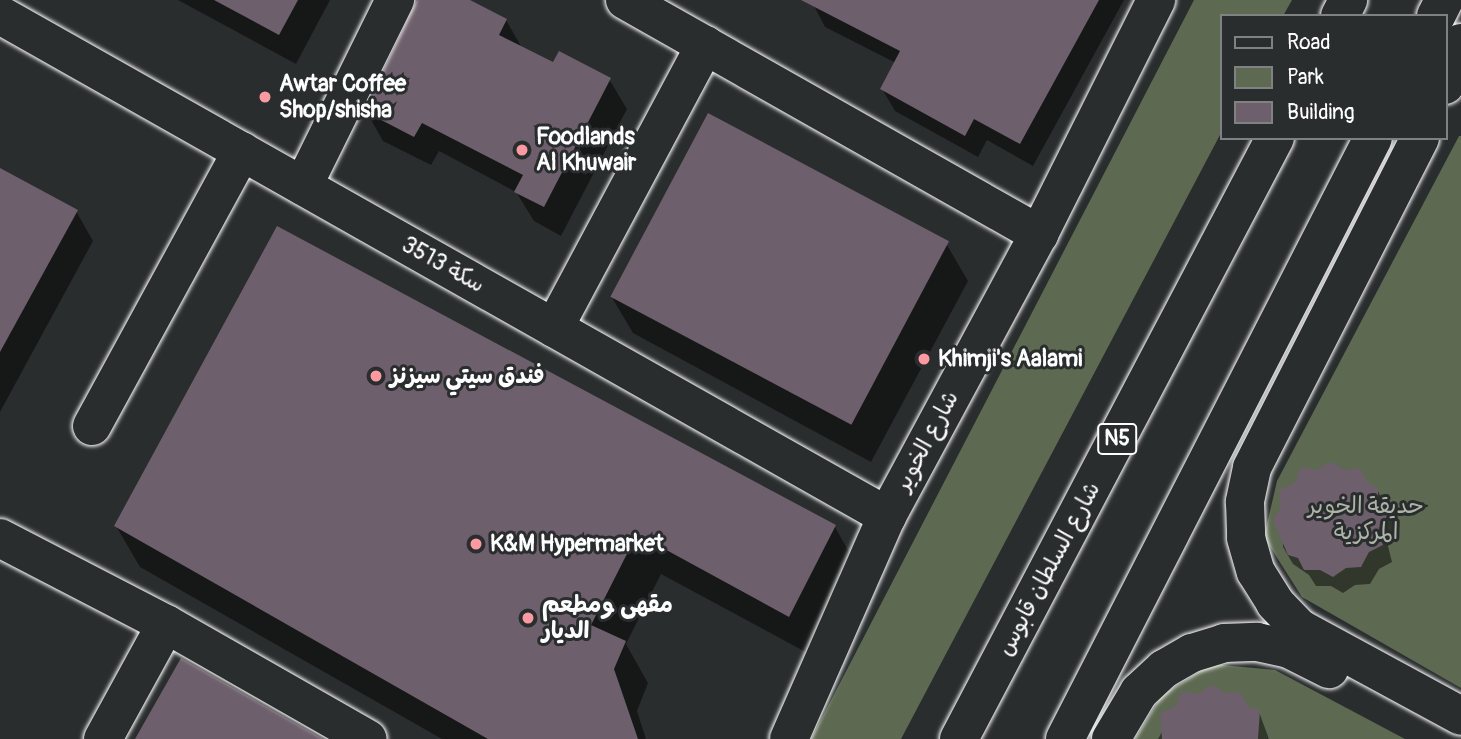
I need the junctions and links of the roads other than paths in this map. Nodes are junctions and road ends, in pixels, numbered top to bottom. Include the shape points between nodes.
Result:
1 (395, 0) edge
2 (625, 0) edge
3 (1156, 0) edge
4 (0, 15) edge
5 (1461, 43) edge
6 (705, 45) junction
7 (1447, 80) edge
8 (1274, 140) edge
9 (1372, 140) edge
10 (1419, 140) edge
11 (242, 151) junction
12 (303, 186) junction
13 (1039, 233) junction
14 (554, 328) junction
15 (92, 426) dead end
16 (887, 516) junction
17 (0, 538) edge
18 (166, 624) junction
19 (1461, 716) edge
20 (361, 737) edge
21 (103, 739) edge
22 (789, 739) edge
23 (959, 739) edge
24 (1065, 739) edge
25 (1111, 739) edge
26 (1459, 739) edge

1 - 12 main road
2 - 6 main road
3 - 13 main road, شارع الخوير
4 - 11 main road, سكة 3513
5 - 7 main road
6 - 13 main road
6 - 14 main road
8 - 23 main road, شارع السلطان قابوس / N5
9 - 24 main road
10 - 19 main road via 1252,468 1245,502 1246,538 1256,572 1275,603 1299,628
11 - 12 main road, سكة 3513
11 - 15 main road
12 - 14 main road, سكة 3513
13 - 16 main road, شارع الخوير
14 - 16 main road, سكة 3513
16 - 22 main road, شارع الخوير
17 - 18 main road
18 - 20 main road
18 - 21 main road
25 - 26 main road via 1139,692 1164,669 1192,653 1224,643 1257,642 1289,649

